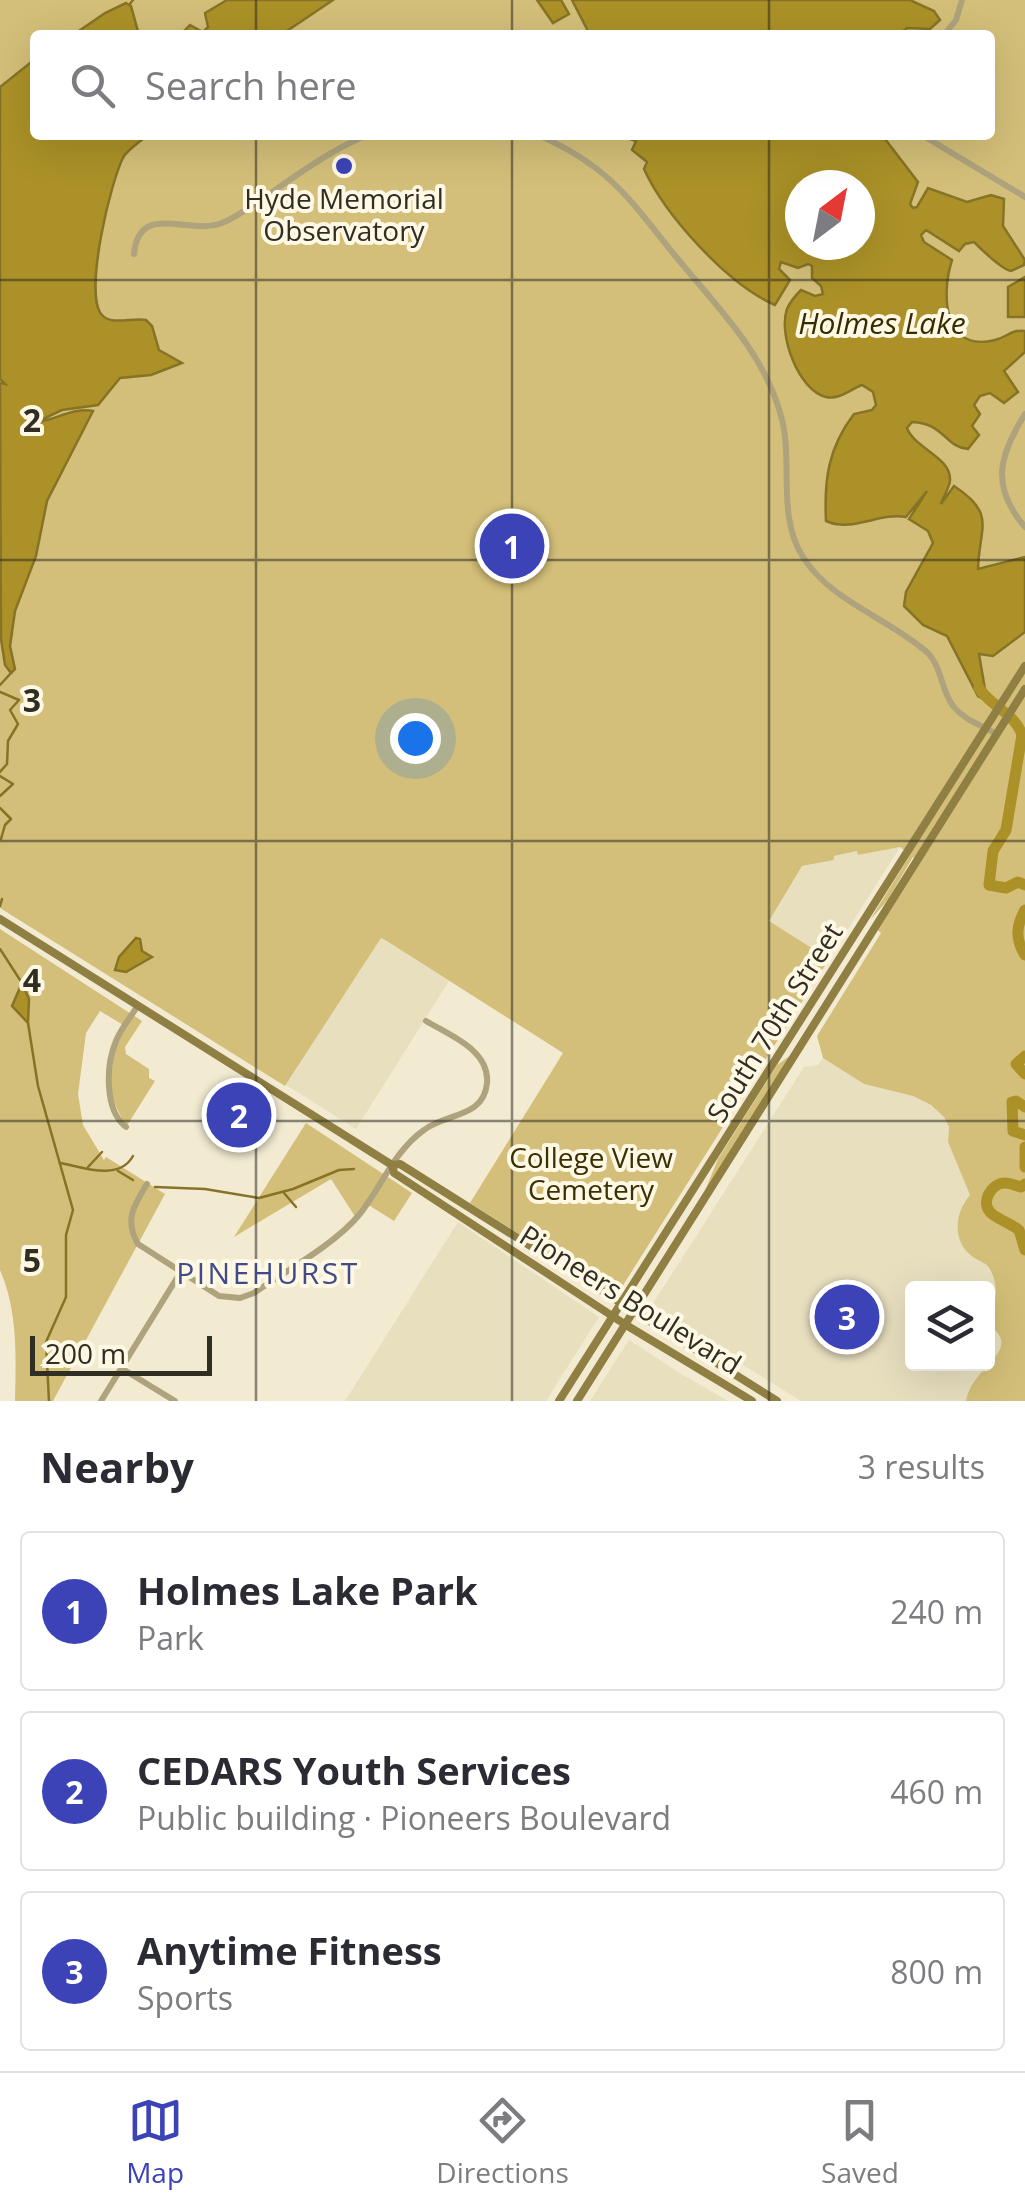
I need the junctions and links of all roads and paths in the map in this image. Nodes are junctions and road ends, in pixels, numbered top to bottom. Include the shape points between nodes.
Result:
1 (962, 0) edge
2 (948, 30) edge
3 (357, 140) edge
4 (548, 140) edge
5 (930, 140) edge
6 (1025, 197) edge
7 (134, 254) dead end
8 (1025, 414) edge
9 (1025, 527) edge
10 (1025, 666) edge
11 (1025, 688) edge
12 (975, 724) junction
13 (986, 727) junction
14 (996, 734) junction
15 (979, 738) junction
16 (0, 919) edge
17 (138, 1004) junction
18 (426, 1021) dead end
19 (126, 1127) dead end
20 (392, 1165) junction
21 (148, 1184) dead end
22 (180, 1273) junction
23 (622, 1306) junction
24 (634, 1313) junction
25 (614, 1318) junction
26 (626, 1326) junction
27 (122, 1368) junction
28 (100, 1401) edge
29 (175, 1401) edge
30 (559, 1401) edge
31 (578, 1401) edge
32 (752, 1401) edge
33 (777, 1401) edge

1 - 2 street
3 - 7 street via 227,222 204,228 150,225 137,238
4 - 12 street via 613,183 741,335 783,420 788,514 802,556 826,581 928,652 951,704
5 - 6 street
8 - 9 street via 1007,444 1001,474 1008,503
10 - 13 main road, South 70th Street
11 - 14 main road, South 70th Street
12 - 13 street
12 - 15 street
13 - 14 street
13 - 15 main road, South 70th Street
14 - 24 main road, South 70th Street
15 - 23 main road, South 70th Street
16 - 17 main road, Pioneers Boulevard
17 - 19 street via 113,1051 110,1102
17 - 20 main road, Pioneers Boulevard
18 - 20 street via 478,1054 486,1090 469,1112 424,1129
20 - 22 street via 355,1220 254,1292 224,1297
20 - 23 main road, Pioneers Boulevard via 400,1164
20 - 25 main road, Pioneers Boulevard via 394,1173
21 - 22 street via 131,1213 132,1232 145,1250
22 - 27 street
23 - 24 main road, Pioneers Boulevard
23 - 25 main road, South 70th Street
24 - 26 main road, South 70th Street
24 - 33 main road, Pioneers Boulevard
25 - 26 main road, Pioneers Boulevard
25 - 30 main road, South 70th Street
26 - 31 main road, South 70th Street
26 - 32 main road, Pioneers Boulevard
27 - 28 street
27 - 29 street

